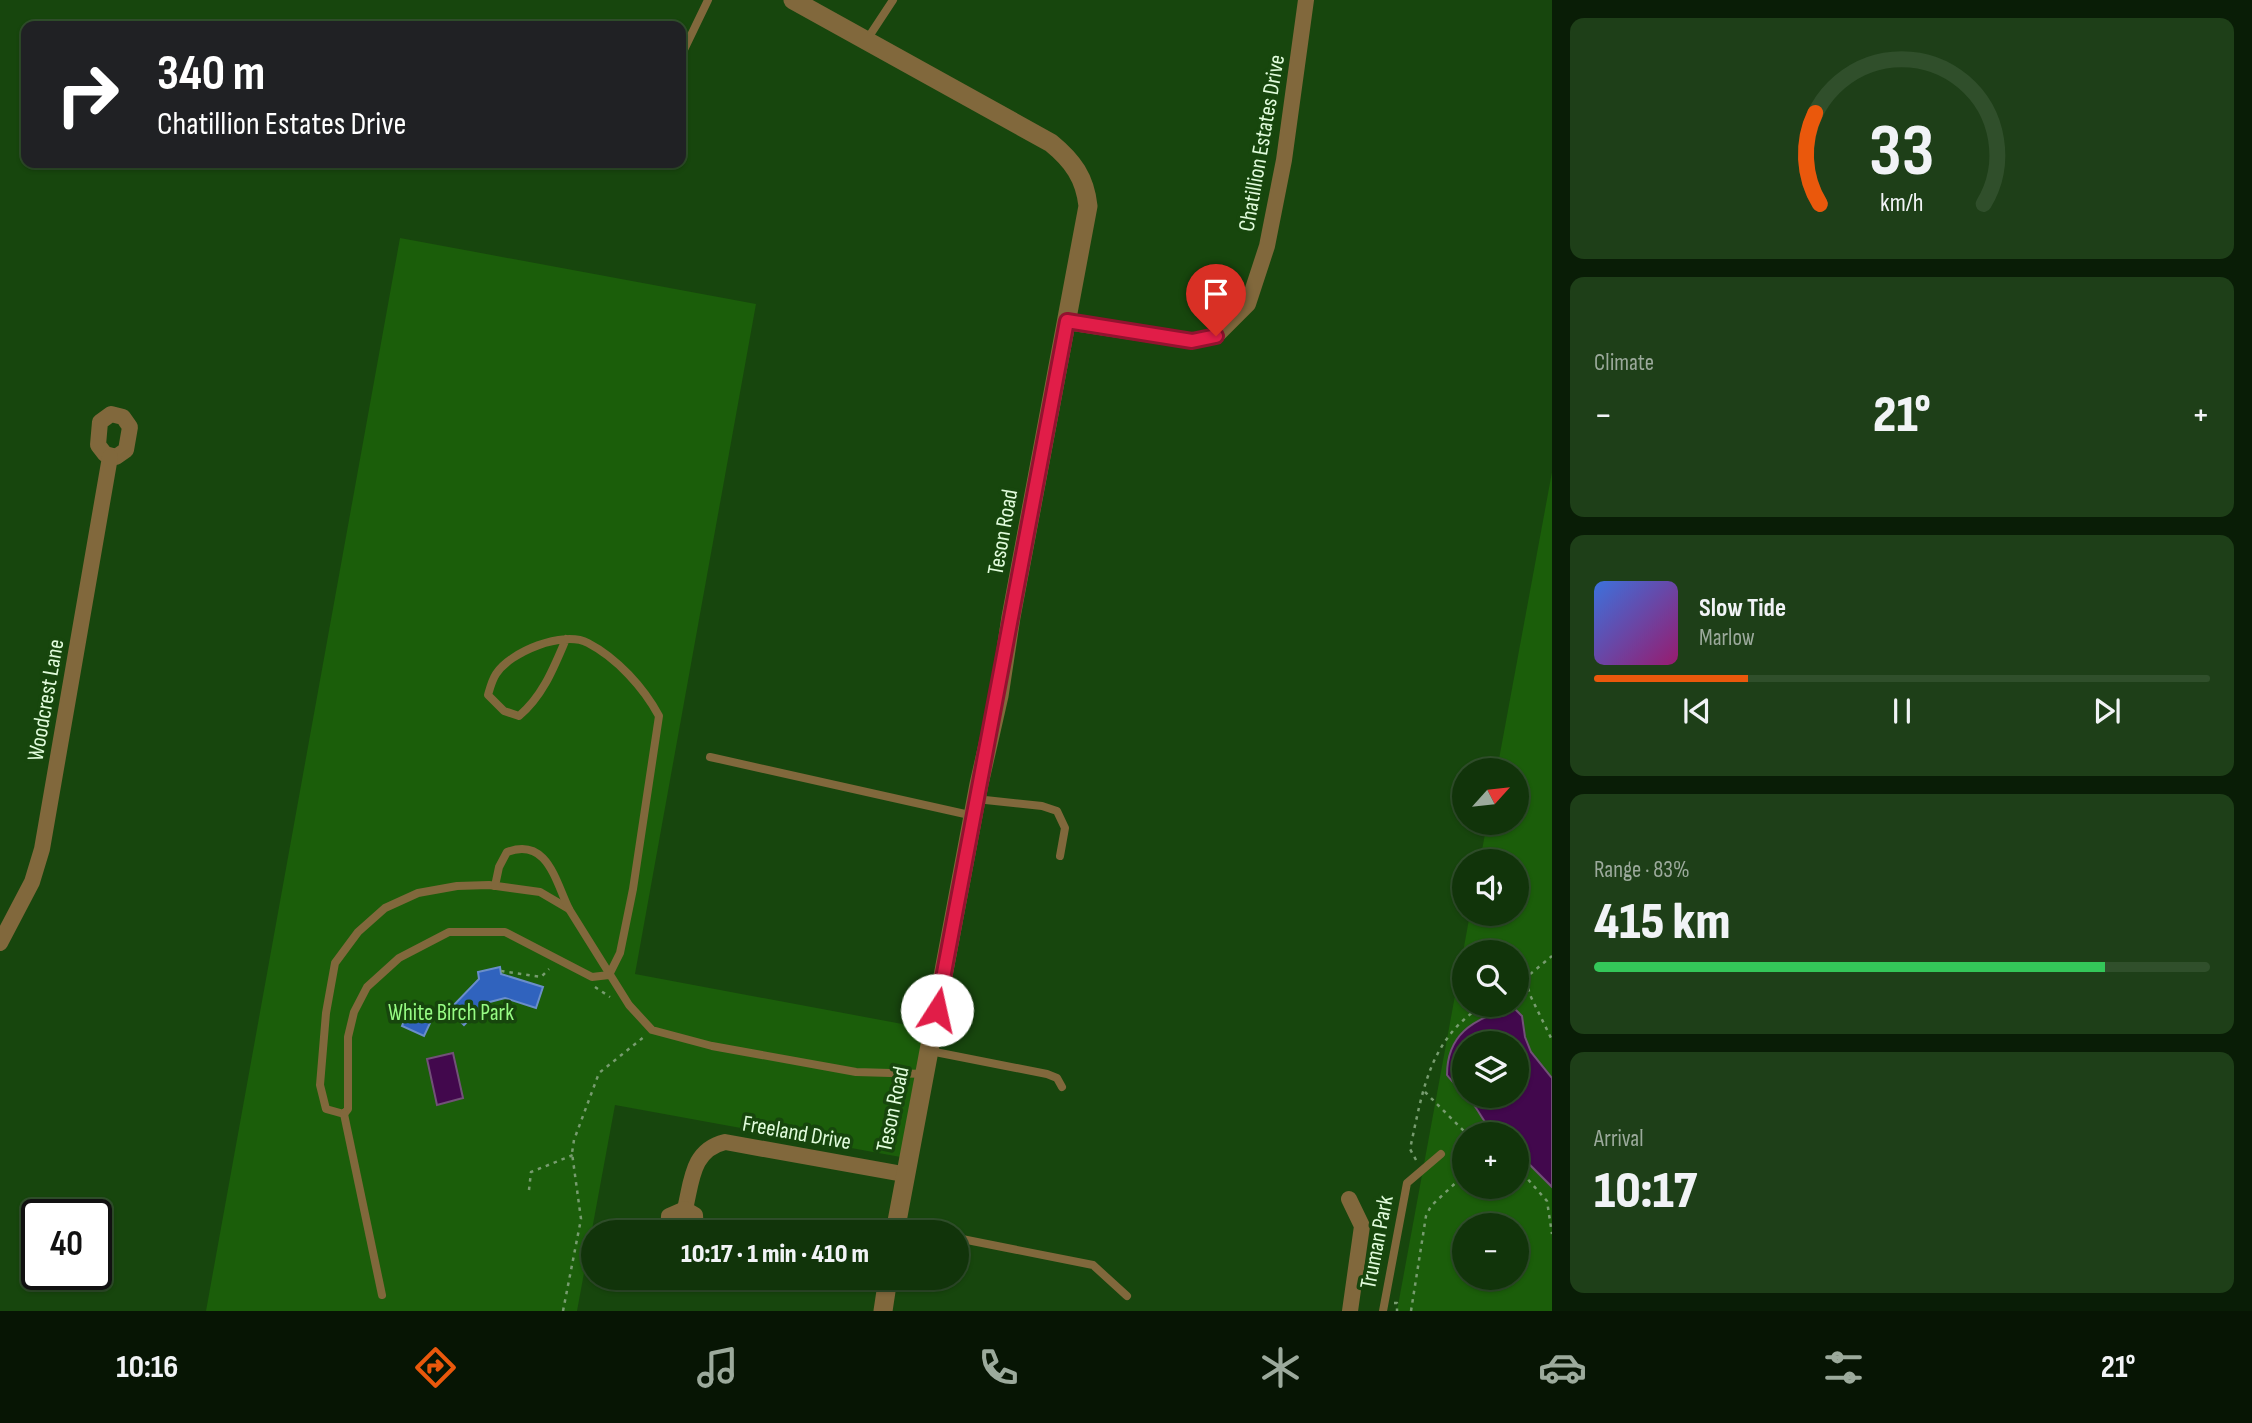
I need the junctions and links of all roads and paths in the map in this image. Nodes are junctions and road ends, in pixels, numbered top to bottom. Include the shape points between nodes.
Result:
1 (708, 0) edge
2 (793, 0) edge
3 (893, 0) edge
4 (1306, 0) edge
5 (866, 41) junction
6 (686, 45) edge
7 (1067, 321) junction
8 (110, 457) dead end
9 (566, 639) junction
10 (709, 757) dead end
11 (975, 808) junction
12 (1060, 856) dead end
13 (495, 886) junction
14 (569, 909) junction
15 (0, 943) edge
16 (1552, 956) edge
17 (554, 966) dead end
18 (501, 971) dead end
19 (609, 975) junction
20 (1529, 976) edge
21 (590, 984) dead end
22 (1529, 991) edge
23 (616, 1005) dead end
24 (1470, 1017) edge
25 (638, 1030) dead end
26 (1552, 1040) edge
27 (930, 1051) junction
28 (925, 1074) junction
29 (1062, 1087) dead end
30 (1423, 1091) junction
31 (344, 1114) junction
32 (1455, 1122) edge
33 (1441, 1154) dead end
34 (573, 1155) junction
35 (1421, 1169) junction
36 (903, 1174) junction
37 (1529, 1181) edge
38 (1452, 1186) edge
39 (529, 1190) dead end
40 (1349, 1199) dead end
41 (1547, 1201) junction
42 (1381, 1202) dead end
43 (1552, 1204) edge
44 (1392, 1205) dead end
45 (685, 1209) junction
46 (669, 1220) edge
47 (695, 1220) edge
48 (896, 1220) edge
49 (1552, 1234) edge
50 (969, 1240) edge
51 (886, 1290) edge
52 (382, 1295) dead end
53 (1127, 1296) dead end
54 (564, 1311) edge
55 (883, 1311) edge
56 (1350, 1311) edge
57 (1383, 1311) edge
58 (1411, 1311) edge

1 - 6 lane
2 - 5 street, Teson Road
3 - 5 lane
4 - 7 street, Chatillion Estates Drive via 1284,160 1267,246 1248,304 1216,336 1192,341
5 - 7 street, Teson Road via 1051,143 1079,172 1087,206
7 - 11 street, Teson Road
8 - 15 street, Woodcrest Lane via 42,849 32,882
9 - 9 lane via 521,654 496,673 488,695 504,711 519,716 548,679
9 - 19 lane via 587,642 614,663 646,692 659,716 634,889 620,953
10 - 11 lane
11 - 12 lane via 1042,806 1057,811 1065,828
11 - 27 street, Teson Road
13 - 14 lane via 540,892
13 - 14 lane via 507,852 530,848 548,864
13 - 31 lane via 418,893 385,908 358,932 335,963 320,1085 327,1109
14 - 19 lane
16 - 20 path
17 - 18 path via 541,977
19 - 28 lane via 652,1030 670,1037 856,1072
19 - 31 lane via 592,977 505,932 449,932 399,958 367,988 354,1012 348,1037 348,1109
21 - 23 path
22 - 26 path
24 - 30 path via 1446,1038
25 - 34 path via 645,1037 593,1084
27 - 28 street, Teson Road
27 - 29 lane via 1047,1074 1057,1078
28 - 36 street, Teson Road
30 - 32 path
30 - 35 path via 1410,1149
31 - 52 lane
33 - 35 lane, Truman Park
34 - 39 path via 531,1172
34 - 54 path via 581,1219
35 - 57 lane, Truman Park via 1407,1183
36 - 45 street, Freeland Drive via 725,1142 711,1145 697,1157
36 - 48 street, Teson Road
37 - 41 path
38 - 58 path via 1426,1216
40 - 56 street via 1362,1226
41 - 43 path
41 - 49 path
42 - 44 path
45 - 46 street, Freeland Drive
45 - 47 street
50 - 53 lane via 1093,1265
51 - 55 street

